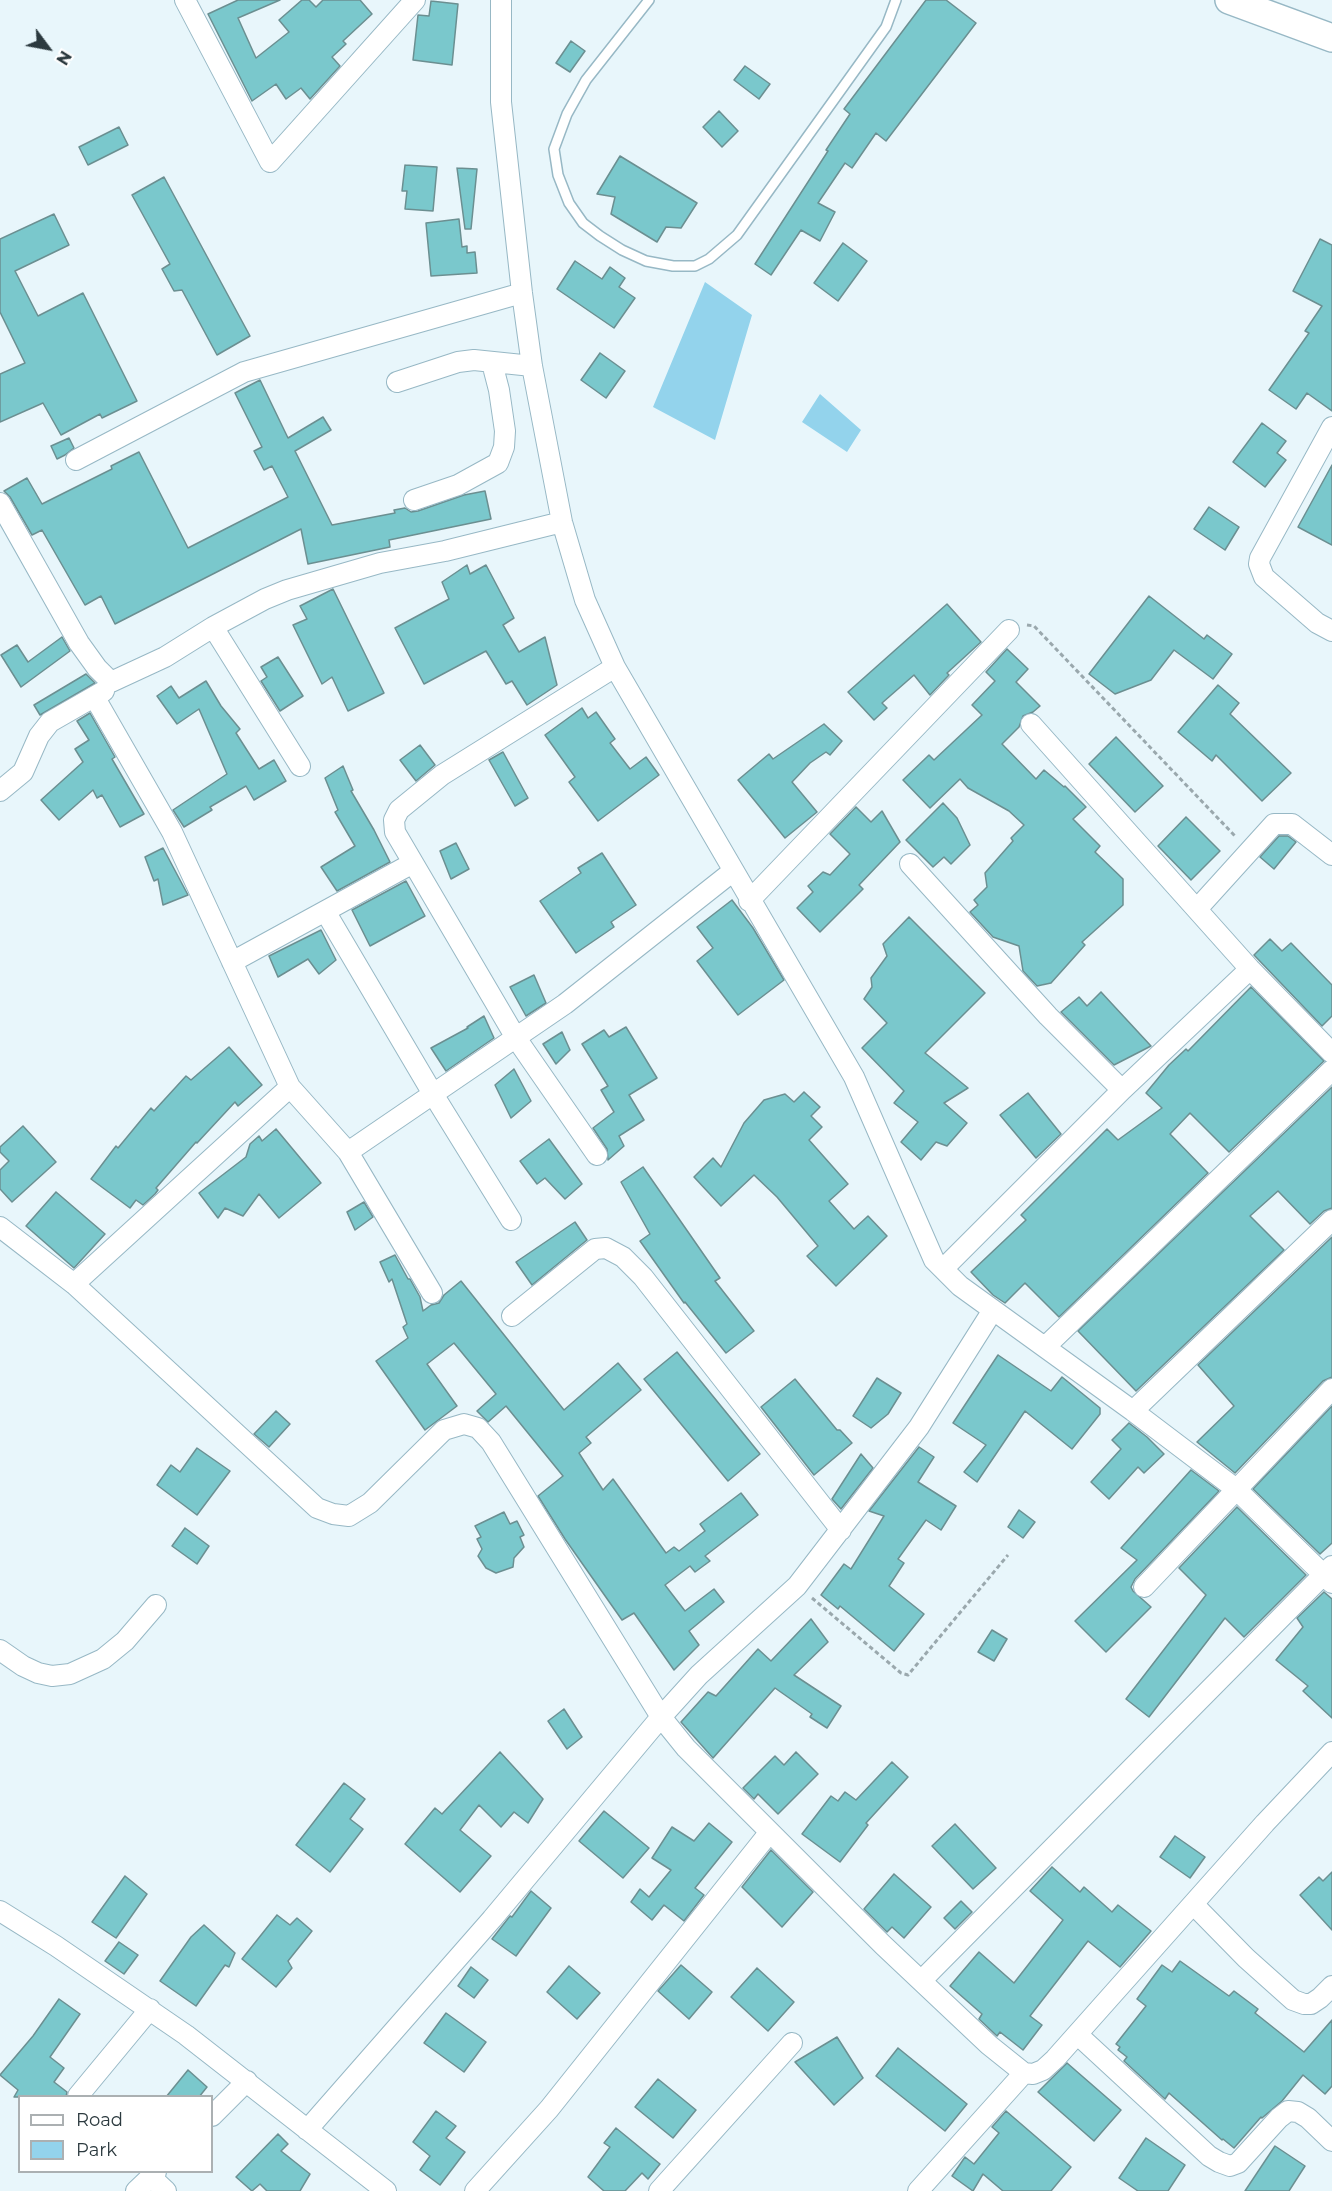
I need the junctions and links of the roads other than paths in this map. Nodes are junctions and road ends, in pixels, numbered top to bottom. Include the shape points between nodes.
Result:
1 (415, 0) edge
2 (501, 0) edge
3 (649, 0) edge
4 (896, 0) edge
5 (1230, 0) edge
6 (187, 1) edge
7 (1258, 5) edge
8 (1332, 38) edge
9 (522, 293) junction
10 (492, 363) junction
11 (532, 366) junction
12 (397, 382) dead end
13 (1332, 427) edge
14 (76, 460) dead end
15 (414, 500) dead end
16 (0, 503) edge
17 (562, 522) junction
18 (213, 627) junction
19 (1009, 630) road end
20 (1332, 631) edge
21 (615, 668) junction
22 (111, 682) junction
23 (95, 698) junction
24 (1031, 724) dead end
25 (300, 766) dead end
26 (0, 791) edge
27 (1332, 855) edge
28 (413, 862) junction
29 (910, 864) dead end
30 (732, 872) junction
31 (749, 901) junction
32 (1197, 909) junction
33 (324, 911) junction
34 (232, 962) junction
35 (1250, 969) junction
36 (516, 1038) junction
37 (1332, 1053) edge
38 (1332, 1070) edge
39 (290, 1087) junction
40 (1122, 1090) junction
41 (434, 1094) junction
42 (348, 1152) junction
43 (597, 1155) dead end
44 (512, 1220) dead end
45 (1332, 1220) edge
46 (0, 1227) edge
47 (943, 1269) junction
48 (74, 1284) junction
49 (432, 1293) dead end
50 (993, 1310) junction
51 (512, 1316) dead end
52 (1045, 1347) junction
53 (1332, 1389) edge
54 (1133, 1411) junction
55 (1236, 1489) junction
56 (841, 1530) junction
57 (1329, 1575) edge
58 (1144, 1587) dead end
59 (156, 1605) dead end
60 (0, 1650) edge
61 (661, 1717) junction
62 (1332, 1752) edge
63 (769, 1833) junction
64 (1194, 1905) junction
65 (0, 1911) edge
66 (922, 1980) junction
67 (1332, 1986) edge
68 (150, 2009) junction
69 (1078, 2035) junction
70 (792, 2043) dead end
71 (1024, 2073) junction
72 (247, 2081) junction
73 (80, 2095) edge
74 (213, 2115) edge
75 (307, 2130) junction
76 (1332, 2141) edge
77 (153, 2174) edge
78 (136, 2191) edge
79 (166, 2191) edge
80 (386, 2191) edge
81 (476, 2191) edge
82 (658, 2191) edge
83 (918, 2191) edge

1 - 6 street via 270,162
2 - 9 street via 501,102
3 - 4 lane via 586,80 567,114 554,149 558,176 569,203 600,236 646,261 695,266 737,235 886,27
5 - 7 main road
7 - 8 main road
9 - 11 street
9 - 14 street via 244,372
10 - 11 street
10 - 12 street via 458,362
10 - 15 street via 505,431 498,463 458,485
11 - 17 street
13 - 20 street via 1259,564 1264,577 1317,623
16 - 22 street via 79,643
17 - 18 street via 321,580 265,599
17 - 21 street via 585,600
18 - 22 street via 165,657
18 - 25 street
19 - 31 street
21 - 28 street via 442,775 399,810 394,820 395,832
21 - 30 street
22 - 23 street
23 - 26 street via 50,722 39,735 23,772
23 - 34 street via 172,832
24 - 32 street
27 - 32 street via 1292,824 1274,824
28 - 33 street
28 - 36 street
29 - 40 street via 1047,1016
30 - 31 street
30 - 36 street
31 - 47 street via 854,1077 934,1260
32 - 35 street
33 - 34 street
33 - 41 street
34 - 39 street
35 - 37 street
35 - 40 street
36 - 41 street
36 - 43 street
38 - 52 street
39 - 42 street
39 - 48 street
40 - 47 street
41 - 42 street
41 - 44 street
42 - 49 street
45 - 54 street
46 - 48 street
47 - 50 street
48 - 61 street via 304,1498 333,1514 348,1516 370,1503 444,1430 464,1424 478,1428 491,1442
50 - 52 street
50 - 56 street via 919,1427
51 - 56 street via 595,1249 606,1248 623,1257 643,1277
52 - 54 street
53 - 55 street
54 - 55 street
55 - 57 street
55 - 58 street
56 - 61 street via 797,1586 699,1675
57 - 66 street
59 - 60 street via 103,1659 70,1674 38,1673
61 - 63 street
61 - 75 street via 492,1919
62 - 64 street
63 - 66 street
63 - 81 street via 549,2109
64 - 67 street via 1293,2000 1311,2004
64 - 69 street
65 - 68 street
66 - 71 street
68 - 72 street
68 - 73 street
69 - 71 street via 1043,2070
69 - 76 street via 1219,2162 1230,2166 1238,2163 1288,2111 1308,2118
70 - 82 street
71 - 83 street
72 - 74 street
72 - 75 street
75 - 80 street
77 - 78 street
77 - 79 street

